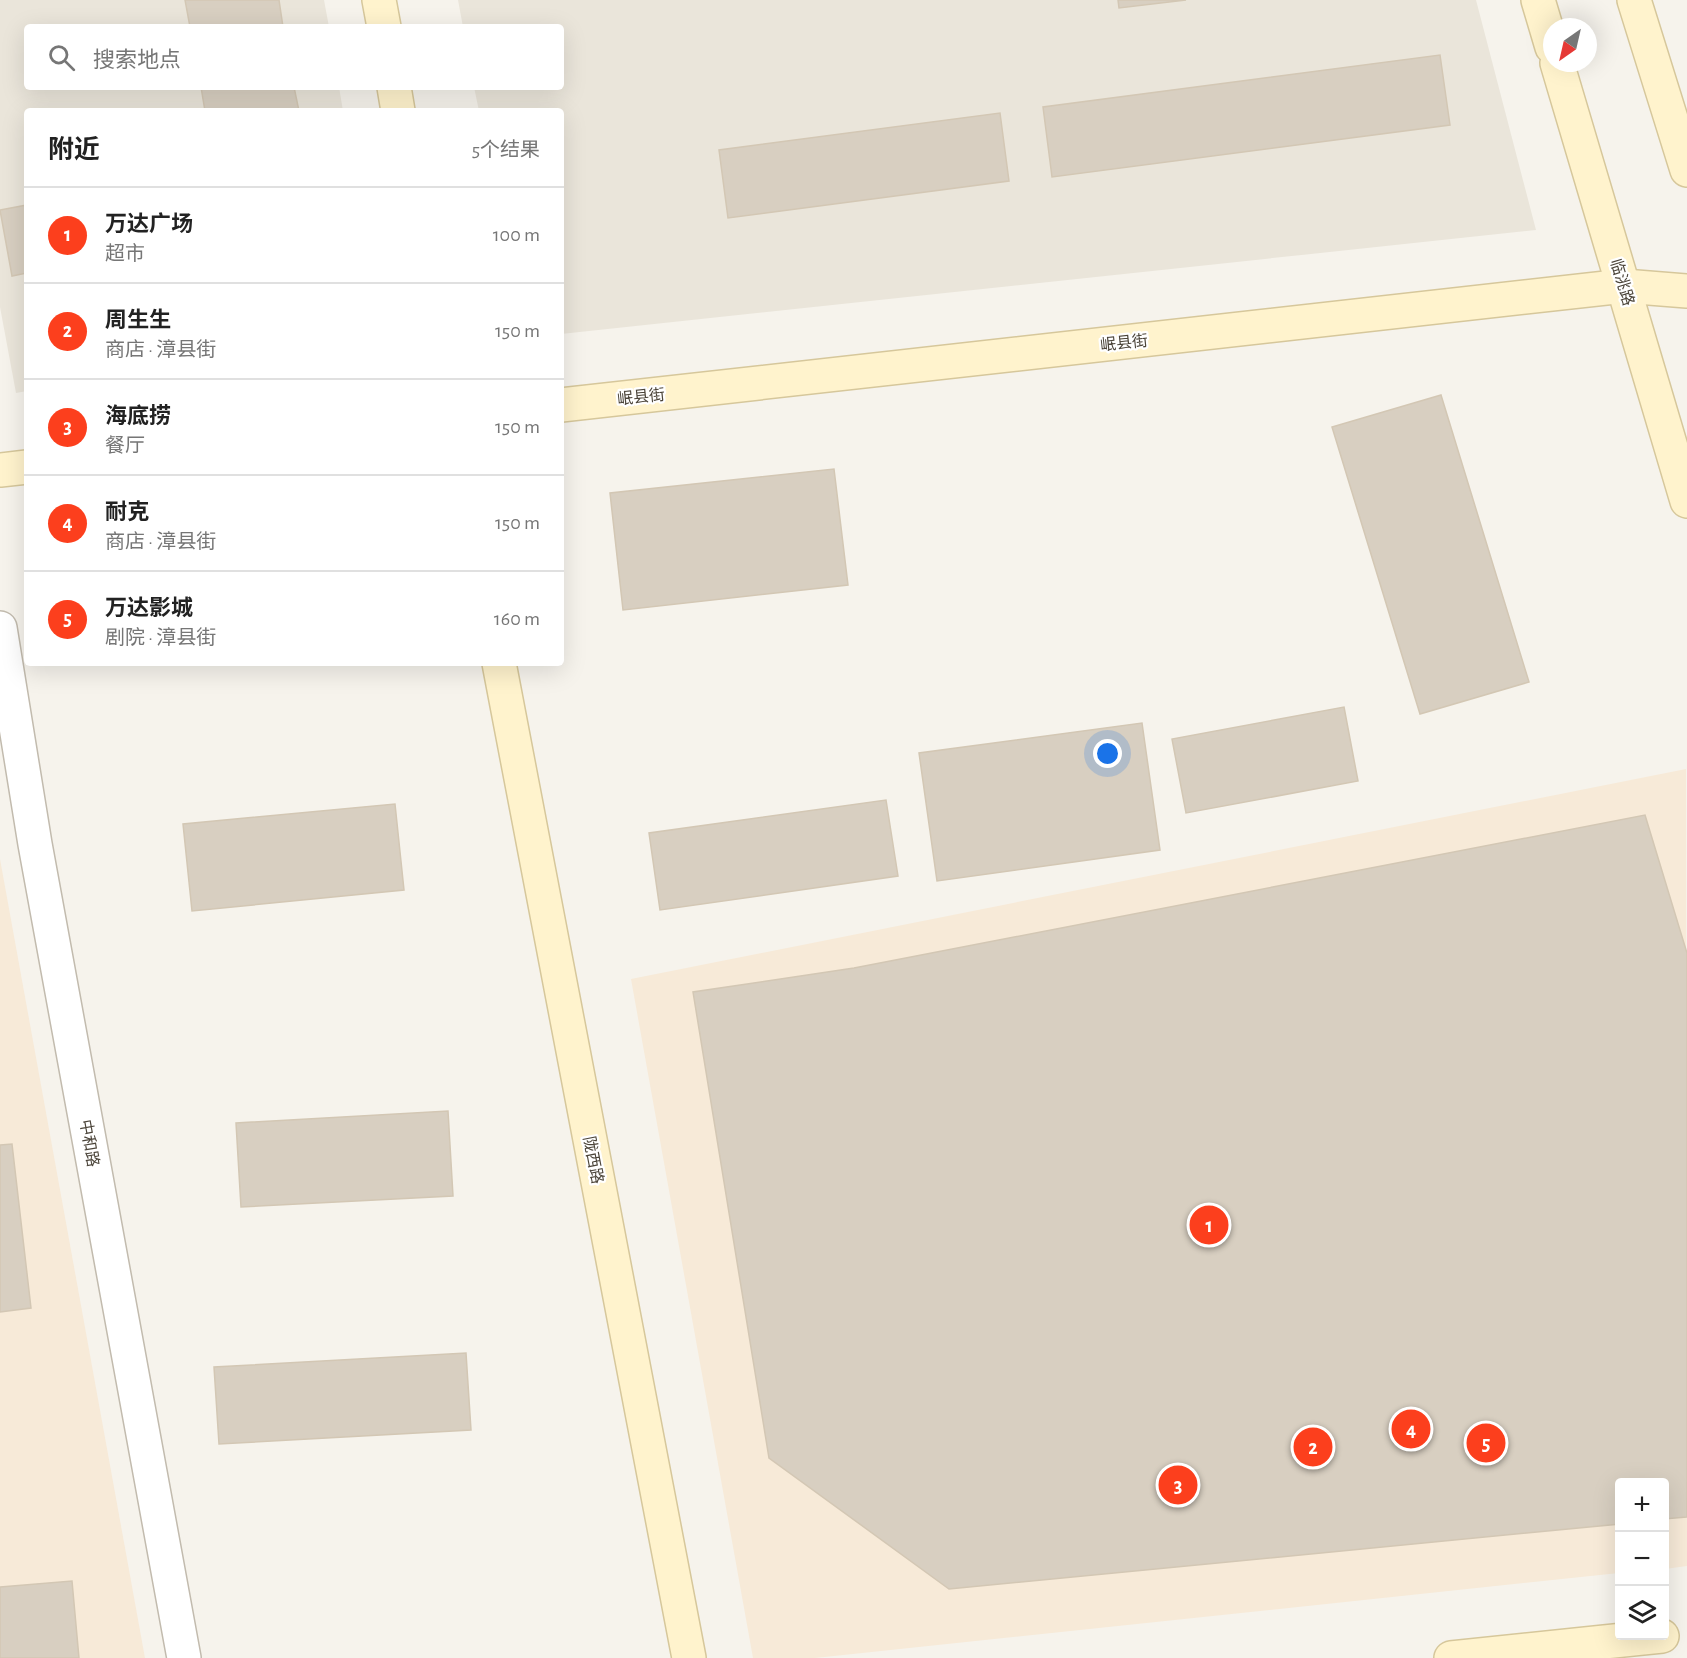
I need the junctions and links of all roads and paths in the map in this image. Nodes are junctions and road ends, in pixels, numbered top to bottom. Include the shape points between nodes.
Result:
1 (379, 0) edge
2 (1538, 0) edge
3 (1634, 0) edge
4 (1543, 18) edge
5 (383, 24) edge
6 (1560, 72) edge
7 (394, 90) edge
8 (398, 108) edge
9 (1687, 170) edge
10 (1624, 286) junction
11 (1687, 291) edge
12 (564, 405) edge
13 (24, 467) edge
14 (0, 470) edge
15 (1687, 501) edge
16 (0, 628) edge
17 (500, 666) edge
18 (1687, 1633) edge
19 (1669, 1634) edge
20 (1617, 1640) edge
21 (184, 1658) edge
22 (689, 1658) edge
23 (1451, 1658) edge

1 - 5 street
2 - 4 street
3 - 9 street
6 - 10 street, 临洮路
7 - 8 street
10 - 11 street, 岷县街
10 - 12 street, 岷县街
10 - 15 street, 临洮路
13 - 14 street
16 - 21 street, 中和路 via 37,856
17 - 22 street, 陇西路
18 - 19 street
20 - 23 street

